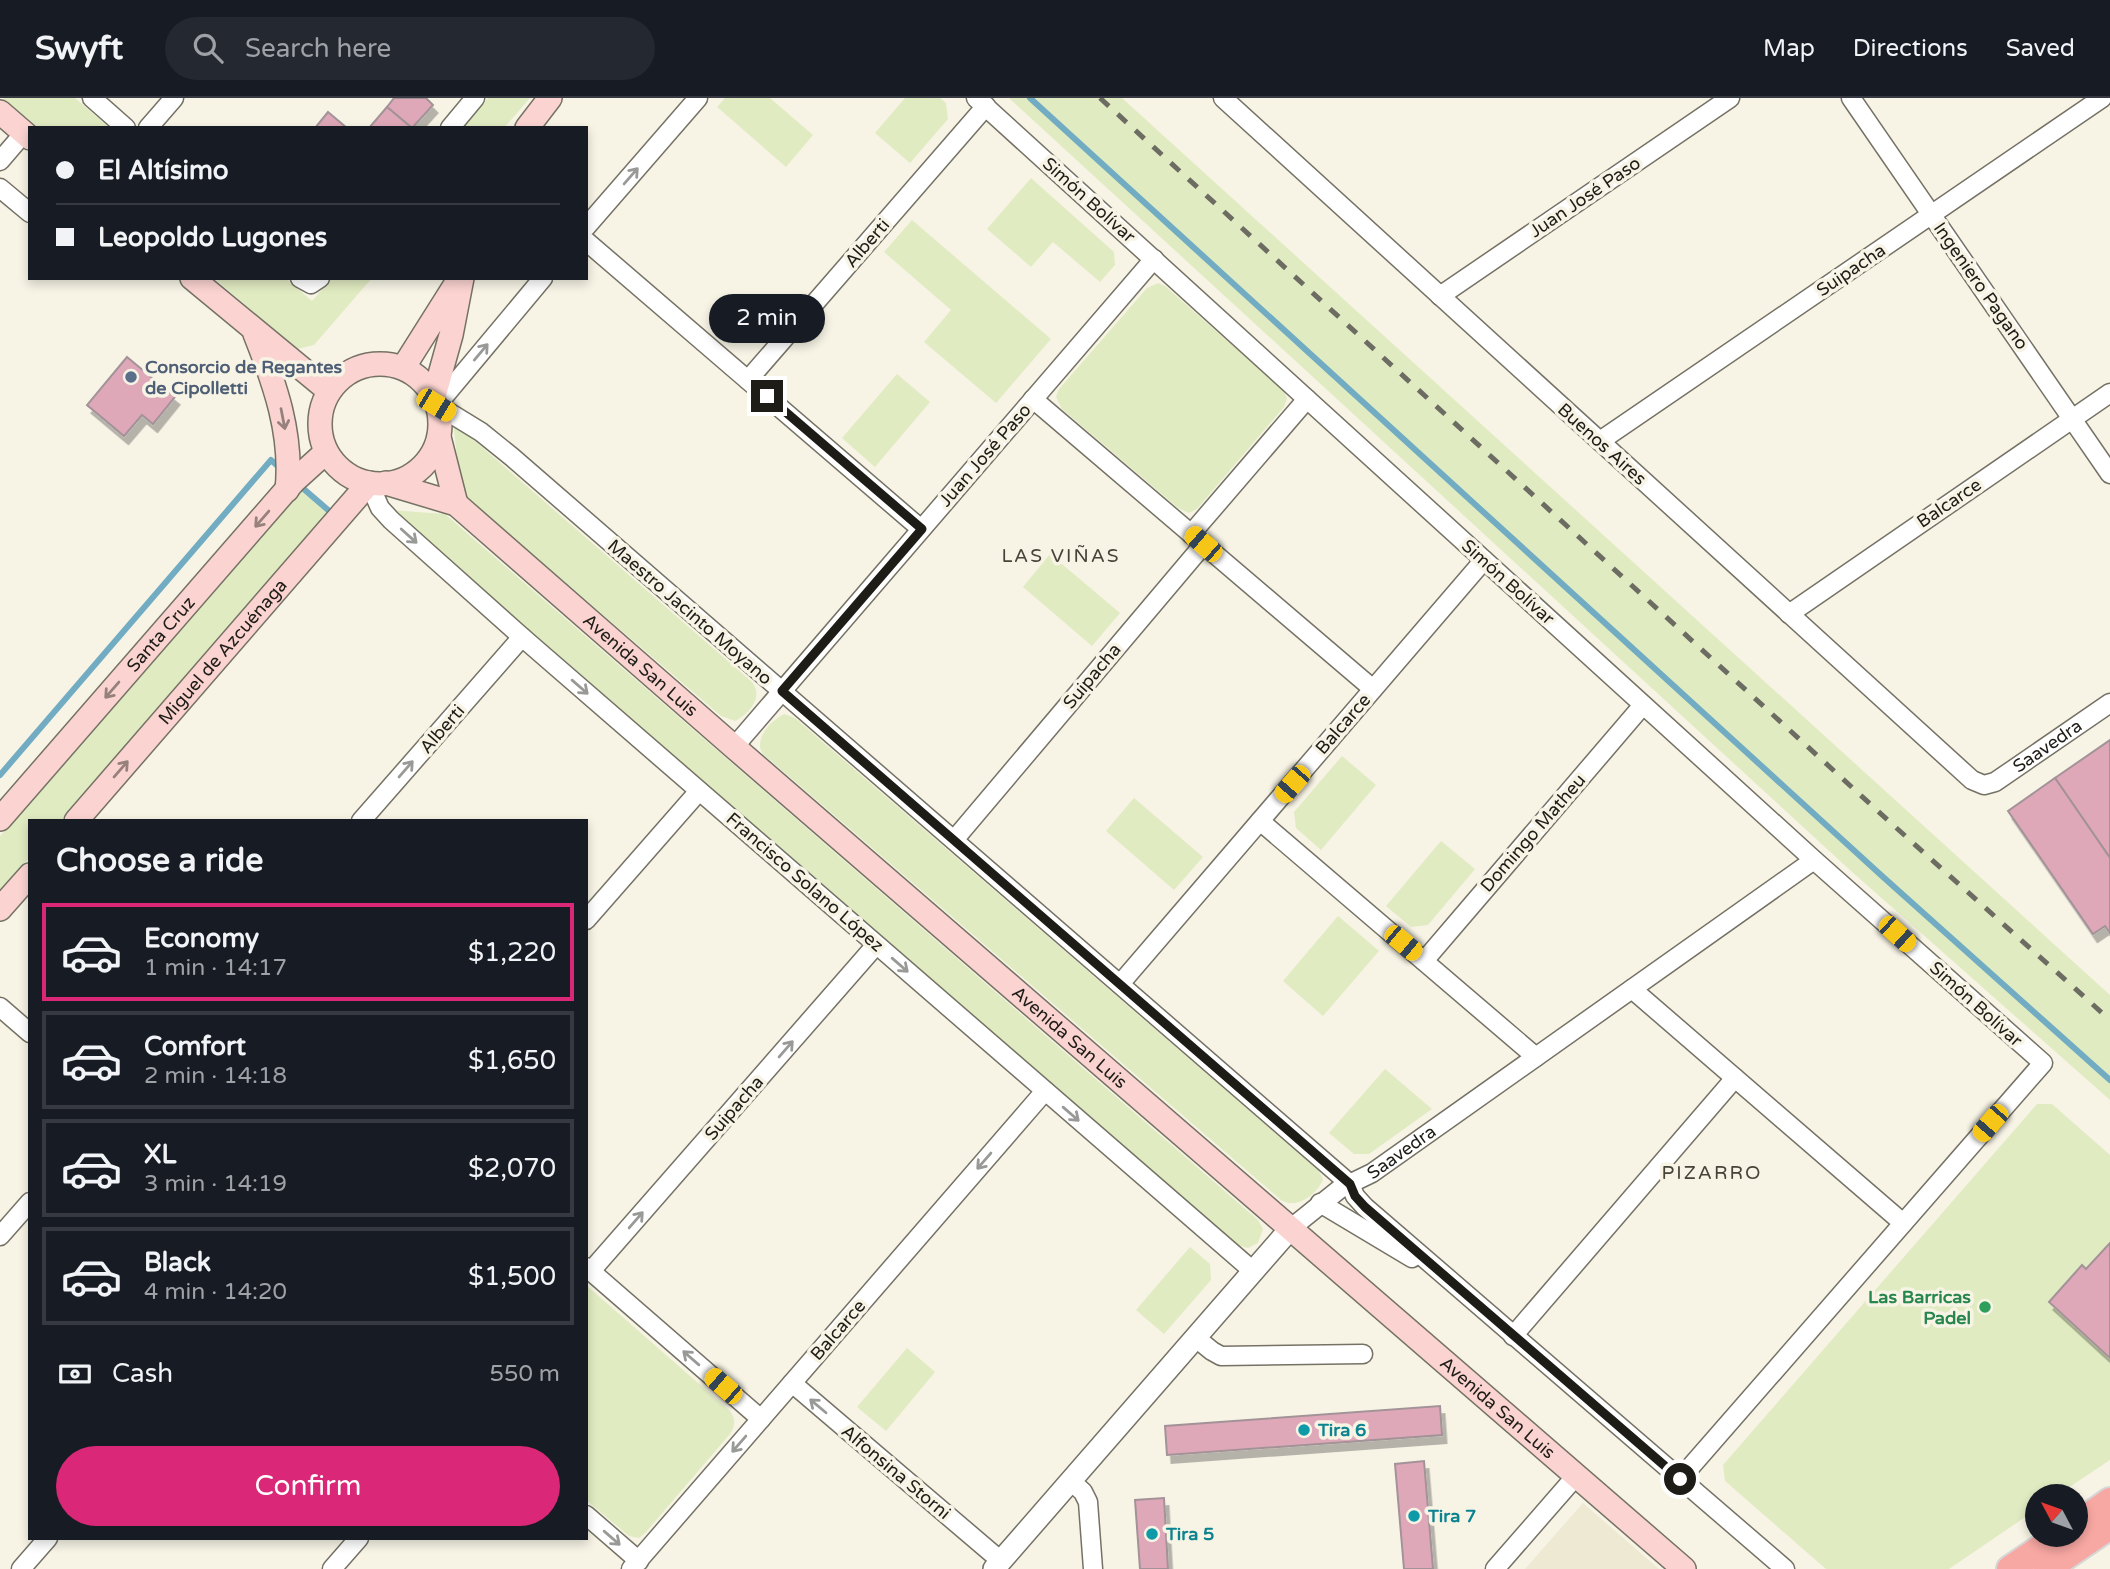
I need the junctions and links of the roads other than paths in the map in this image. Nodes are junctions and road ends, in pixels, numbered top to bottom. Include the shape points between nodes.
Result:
1 (92, 98) edge
2 (174, 98) edge
3 (475, 98) edge
4 (550, 98) edge
5 (698, 98) edge
6 (1223, 98) edge
7 (1730, 98) edge
8 (1851, 98) edge
9 (2102, 98) edge
10 (981, 102) edge
11 (0, 112) edge
12 (124, 126) edge
13 (150, 126) edge
14 (452, 126) edge
15 (529, 126) edge
16 (27, 136) edge
17 (0, 161) edge
18 (0, 188) edge
19 (28, 211) edge
20 (1931, 215) junction
21 (588, 226) edge
22 (588, 243) edge
23 (1154, 259) junction
24 (194, 280) edge
25 (460, 280) edge
26 (461, 280) edge
27 (541, 280) edge
28 (1440, 296) junction
29 (254, 331) junction
30 (403, 368) junction
31 (748, 380) junction
32 (329, 391) junction
33 (2110, 393) edge
34 (1033, 399) junction
35 (1307, 399) junction
36 (435, 400) junction
37 (2072, 419) junction
38 (439, 437) junction
39 (1600, 441) junction
40 (326, 452) junction
41 (2110, 474) edge
42 (378, 483) junction
43 (287, 490) junction
44 (456, 504) junction
45 (922, 529) junction
46 (1197, 539) junction
47 (1484, 560) junction
48 (1789, 614) junction
49 (522, 637) junction
50 (1373, 689) junction
51 (782, 691) junction
52 (2110, 704) edge
53 (1643, 705) junction
54 (734, 747) junction
55 (1984, 785) joint
56 (699, 791) junction
57 (0, 819) edge
58 (78, 819) edge
59 (363, 819) edge
60 (1260, 821) junction
61 (954, 840) junction
62 (1814, 860) junction
63 (28, 876) edge
64 (0, 909) edge
65 (588, 918) edge
66 (876, 944) junction
67 (1424, 961) junction
68 (1120, 984) junction
69 (1632, 989) junction
70 (0, 1007) edge
71 (28, 1030) edge
72 (1536, 1056) junction
73 (1735, 1078) junction
74 (1045, 1091) junction
75 (1350, 1184) junction
76 (1320, 1203) junction
77 (28, 1204) edge
78 (1903, 1223) junction
79 (1290, 1229) junction
80 (0, 1236) edge
81 (589, 1269) edge
82 (1253, 1271) junction
83 (1464, 1293) junction
84 (1513, 1336) junction
85 (1196, 1338) junction
86 (1363, 1354) dead end
87 (792, 1383) junction
88 (761, 1419) junction
89 (1576, 1476) junction
90 (1680, 1479) junction
91 (1071, 1481) junction
92 (2110, 1501) edge
93 (588, 1517) edge
94 (2088, 1517) edge
95 (2110, 1526) edge
96 (46, 1540) edge
97 (357, 1540) edge
98 (2042, 1547) edge
99 (635, 1565) edge
100 (997, 1565) edge
101 (21, 1569) edge
102 (332, 1569) edge
103 (1093, 1569) edge
104 (1495, 1569) edge
105 (1684, 1569) edge
106 (1785, 1569) edge
107 (2010, 1569) edge
108 (2047, 1569) edge

1 - 12 street
2 - 13 street
3 - 14 street
4 - 15 main road
21 -> 5 street
6 - 28 street, Buenos Aires
7 - 28 street, Juan José Paso
8 - 20 street, Ingeniero Pagano
9 - 20 street, Suipacha
10 - 23 street, Simón Bolívar
10 - 31 street, Alberti
11 - 16 main road
16 - 17 street
18 - 19 street
20 - 37 street, Ingeniero Pagano
20 - 39 street, Suipacha
22 - 31 street
23 - 34 street, Juan José Paso
23 - 35 street, Simón Bolívar
24 - 29 main road
25 - 30 main road
26 - 36 main road
36 -> 27 street
28 - 39 street, Buenos Aires
29 - 32 main road
29 -> 43 main road via 283,415 289,460
30 - 32 main road via 382,363 362,366 343,376
30 - 36 main road via 421,379
31 - 45 street
32 - 40 main road via 321,411 320,432
33 - 37 street, Balcarce
34 - 45 street, Juan José Paso
34 - 46 street
35 - 46 street, Suipacha
35 - 47 street, Simón Bolívar
36 - 38 main road
36 - 51 street, Maestro Jacinto Moyano via 512,457
37 - 41 street, Ingeniero Pagano
37 - 48 street, Balcarce
38 - 42 main road via 417,472 398,482
38 - 44 main road
39 - 48 street, Buenos Aires
40 - 42 main road, Avenida San Luis via 339,469 356,480
40 - 43 main road, Santa Cruz
42 - 44 main road, Avenida San Luis
42 -> 49 street, Francisco Solano López via 380,508 391,520
58 -> 42 main road, Miguel de Azcuénaga
43 -> 57 main road, Santa Cruz
44 - 54 main road, Avenida San Luis
45 - 51 street, Juan José Paso
46 - 50 street
46 - 61 street, Suipacha
47 - 50 street, Balcarce
47 - 53 street, Simón Bolívar
48 - 55 street, Buenos Aires via 1968,777
49 -> 56 street, Francisco Solano López
59 -> 49 street, Alberti
50 - 60 street, Balcarce
51 - 54 street, Juan José Paso
51 - 61 street, Maestro Jacinto Moyano
52 - 55 street, Saavedra via 2001,779
53 - 62 street, Simón Bolívar
53 - 67 street, Domingo Matheu
54 - 79 main road, Avenida San Luis
56 - 65 street
56 - 66 street, Francisco Solano López
60 - 67 street
60 - 68 street, Balcarce
61 - 68 street, Maestro Jacinto Moyano
62 - 69 street, Saavedra
62 - 78 street, Simón Bolívar via 2043,1063
63 - 64 main road
66 -> 74 street, Francisco Solano López
81 -> 66 street, Suipacha
67 - 72 street
68 - 75 street, Maestro Jacinto Moyano
69 - 72 street, Saavedra
69 - 73 street
70 - 71 street
72 - 75 street, Saavedra
73 - 78 street
73 - 84 street
74 -> 82 street, Francisco Solano López
74 -> 87 street, Balcarce
75 - 76 street, Saavedra
75 - 83 street via 1362,1203
76 - 79 street, Saavedra
76 - 83 street
77 - 80 street
78 - 90 street
79 - 82 street, Saavedra
79 - 89 main road, Avenida San Luis
88 -> 81 street
82 - 85 street, Saavedra
83 - 84 street
84 - 90 street
85 - 86 street via 1221,1356
85 - 91 street, Saavedra
87 - 88 street, Balcarce
100 -> 87 street, Alfonsina Storni
88 -> 99 street, Balcarce
89 - 104 street
89 - 105 main road, Avenida San Luis
90 - 106 street
91 - 100 street, Saavedra
91 - 103 street via 1088,1502
92 - 94 main road
93 -> 99 street
95 - 108 main road
96 - 101 street
97 - 102 street
98 - 107 main road

